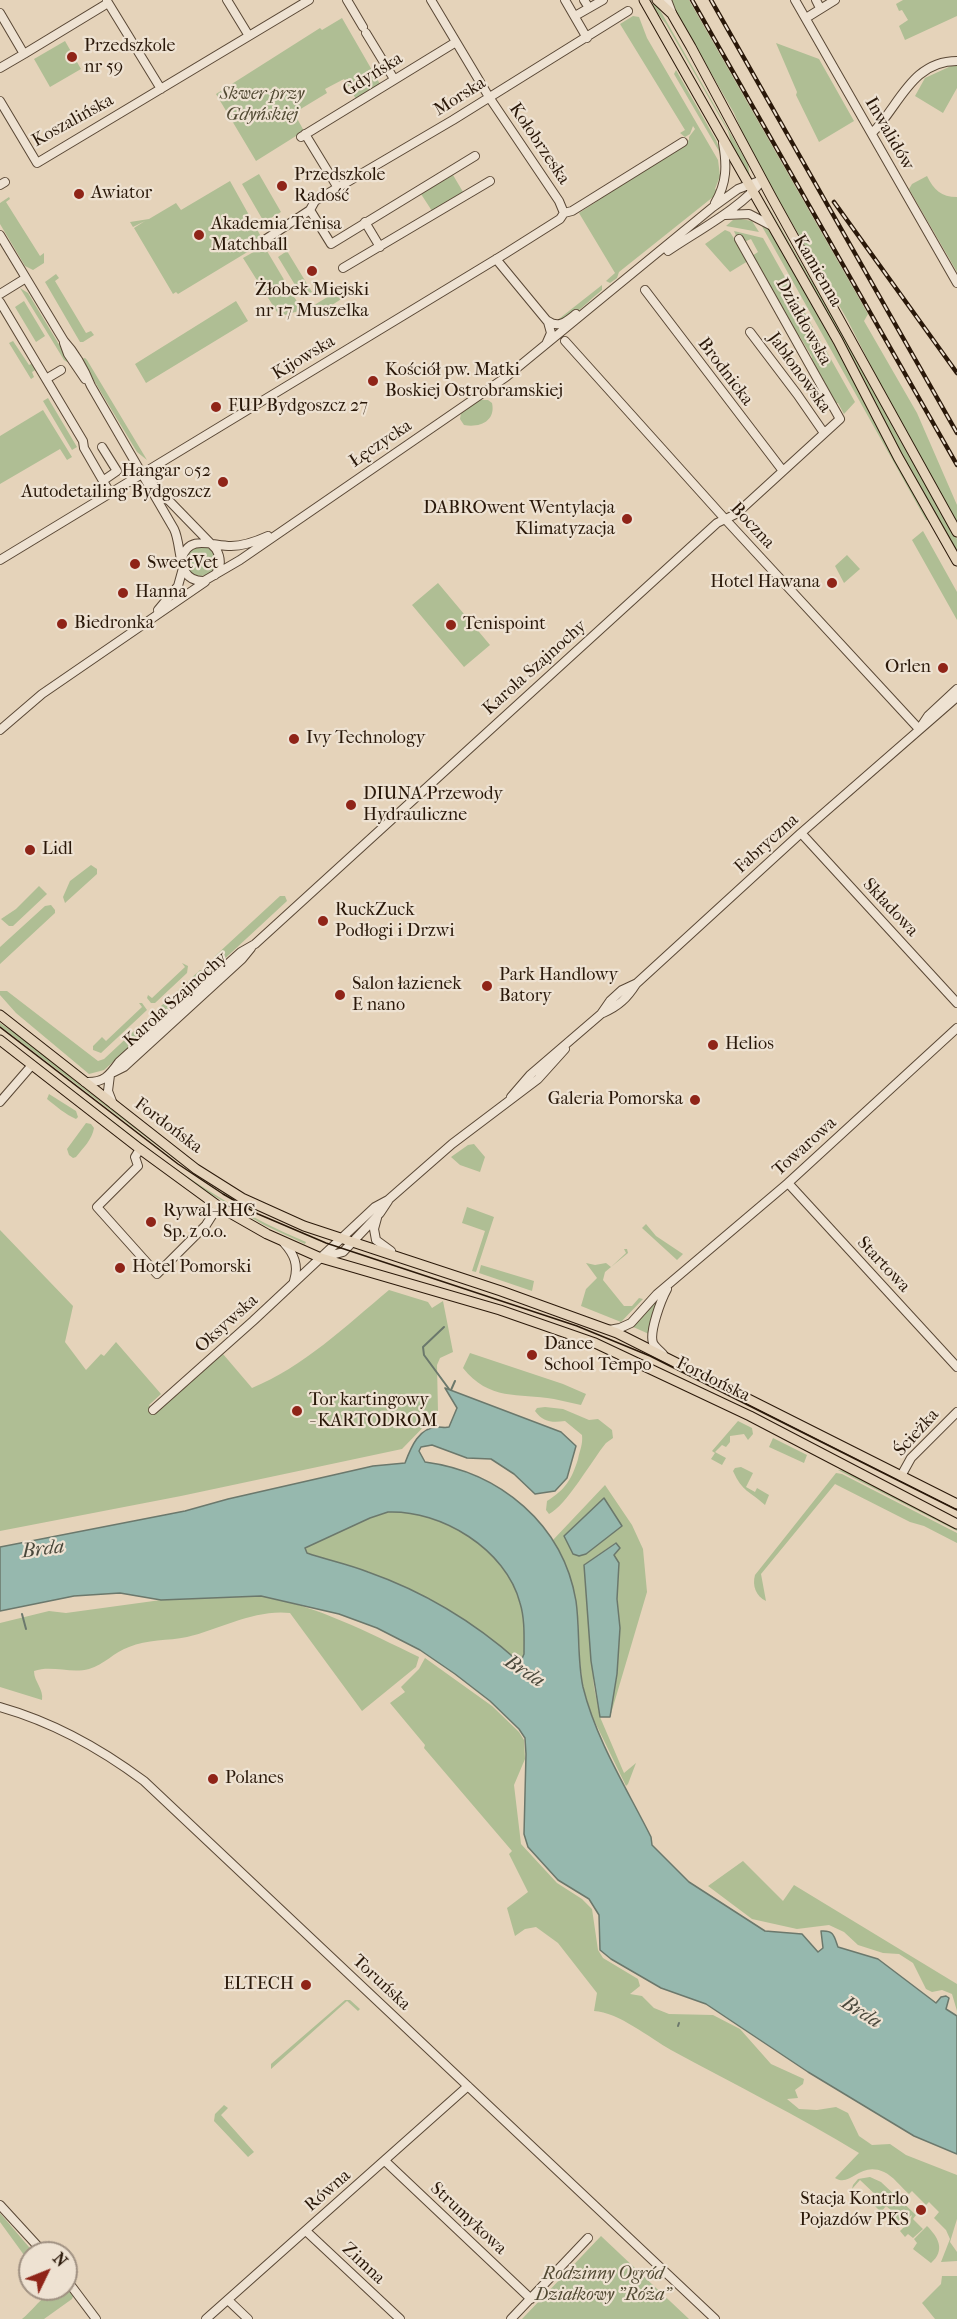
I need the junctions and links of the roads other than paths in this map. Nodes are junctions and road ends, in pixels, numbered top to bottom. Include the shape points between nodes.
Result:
1 (227, 0) edge
2 (309, 0) edge
3 (347, 0) edge
4 (431, 0) edge
5 (565, 0) edge
6 (584, 0) edge
7 (603, 0) edge
8 (644, 0) edge
9 (657, 0) edge
10 (667, 0) edge
11 (795, 0) edge
12 (835, 0) edge
13 (107, 2) edge
14 (818, 4) edge
15 (589, 8) junction
16 (628, 11) dead end
17 (0, 13) edge
18 (672, 14) junction
19 (575, 16) junction
20 (806, 18) junction
21 (9, 28) junction
22 (0, 34) edge
23 (249, 36) junction
24 (587, 38) junction
25 (456, 42) junction
26 (24, 54) junction
27 (957, 61) edge
28 (0, 68) edge
29 (394, 80) junction
30 (161, 89) junction
31 (489, 97) junction
32 (0, 101) edge
33 (872, 133) junction
34 (723, 138) junction
35 (683, 142) dead end
36 (475, 156) dead end
37 (762, 180) junction
38 (490, 181) dead end
39 (338, 188) junction
40 (751, 188) junction
41 (713, 207) junction
42 (310, 210) junction
43 (564, 213) junction
44 (720, 216) junction
45 (365, 222) junction
46 (773, 226) junction
47 (0, 235) edge
48 (266, 239) dead end
49 (739, 239) dead end
50 (380, 247) junction
51 (496, 259) junction
52 (343, 268) dead end
53 (639, 270) junction
54 (26, 279) junction
55 (957, 283) edge
56 (614, 290) junction
57 (645, 290) dead end
58 (0, 294) edge
59 (0, 302) edge
60 (547, 320) junction
61 (551, 328) junction
62 (562, 331) junction
63 (750, 332) dead end
64 (566, 341) dead end
65 (544, 346) junction
66 (60, 370) dead end
67 (46, 379) junction
68 (840, 419) joint
69 (824, 433) junction
70 (102, 447) dead end
71 (783, 471) junction
72 (143, 473) junction
73 (104, 480) junction
74 (110, 493) junction
75 (725, 519) junction
76 (280, 531) junction
77 (957, 532) edge
78 (210, 543) junction
79 (182, 558) junction
80 (0, 560) edge
81 (957, 561) edge
82 (183, 568) junction
83 (211, 579) junction
84 (164, 607) junction
85 (957, 689) edge
86 (957, 697) edge
87 (919, 729) junction
88 (0, 730) edge
89 (801, 833) junction
90 (957, 1004) edge
91 (0, 1015) edge
92 (957, 1028) edge
93 (0, 1040) edge
94 (32, 1065) junction
95 (112, 1073) junction
96 (83, 1082) junction
97 (0, 1102) edge
98 (113, 1105) junction
99 (140, 1149) junction
100 (788, 1183) junction
101 (388, 1200) junction
102 (218, 1206) junction
103 (380, 1213) junction
104 (337, 1237) junction
105 (283, 1242) junction
106 (352, 1242) junction
107 (321, 1258) junction
108 (414, 1262) junction
109 (292, 1285) junction
110 (669, 1286) junction
111 (609, 1330) junction
112 (663, 1354) junction
113 (957, 1367) edge
114 (153, 1410) dead end
115 (957, 1412) edge
116 (901, 1476) junction
117 (957, 1504) edge
118 (957, 1524) edge
119 (0, 1707) edge
120 (468, 2086) junction
121 (385, 2162) junction
122 (0, 2205) edge
123 (306, 2231) junction
124 (588, 2238) dead end
125 (33, 2241) edge
126 (78, 2295) edge
127 (531, 2299) junction
128 (228, 2300) junction
129 (96, 2319) edge
130 (206, 2319) edge
131 (248, 2319) edge
132 (400, 2319) edge
133 (511, 2319) edge
134 (715, 2319) edge

1 - 23 street
2 - 23 street, Koszalińska
3 - 29 street
4 - 25 street, Kołobrzeska
5 - 19 street
6 - 15 street
7 - 15 street
8 - 34 main road, Kamienna
9 - 18 main road, Kamienna
10 - 18 street
11 - 20 street, Inwalidów
12 - 14 street
13 - 26 street
13 - 30 street
14 - 20 street
15 - 19 street
16 - 24 street, Morska
17 - 21 street
18 - 37 main road, Kamienna
19 - 24 street
20 - 33 street, Inwalidów
21 - 22 street
21 - 26 street
23 - 30 street, Koszalińska
24 - 31 street, Morska
25 - 29 street, Gdyńska
25 - 31 street, Kołobrzeska
26 - 28 street
27 - 33 street via 935,67 912,80
29 - 39 street, Gdyńska via 303,136
30 - 32 street, Koszalińska via 37,163
31 - 39 street, Morska
31 - 43 street, Kołobrzeska
33 - 55 street, Inwalidów
34 - 40 main road, Kamienna
34 - 41 street via 726,179
35 - 43 street, Kijowska
36 - 45 street
37 - 40 street, Łęczycka
37 - 77 main road, Kamienna
38 - 50 street
39 - 42 street, Morska via 315,201
40 - 41 street, Łęczycka via 738,189
40 - 44 street, Łęczycka
40 - 46 main road, Kamienna
41 - 53 street, Łęczycka
42 - 45 street via 331,244
42 - 48 street, Morska
43 - 51 street, Kijowska
44 - 46 street via 749,214
44 - 53 street, Łęczycka
45 - 50 street
46 - 81 main road, Kamienna
47 - 54 street
49 - 68 street, Działdowska
50 - 52 street
51 - 60 street
51 - 72 street, Kijowska
53 - 56 street, Łęczycka
54 - 58 street
54 - 72 street
56 - 60 street via 561,324
56 - 62 street, Łęczycka
57 - 71 street, Brodnicka
59 - 67 street
60 - 61 street
61 - 62 street
61 - 65 street
62 - 65 street, Łęczycka
63 - 69 street, Jabłonowska
64 - 75 street, Boczna
65 - 76 street, Łęczycka via 506,377
66 - 67 street
67 - 73 street
68 - 69 street, Karola Szajnochy
69 - 71 street, Karola Szajnochy
70 - 73 street via 117,471
71 - 75 street, Karola Szajnochy via 736,514
72 - 74 street, Kijowska
72 - 78 street
72 - 79 street via 178,535
73 - 74 street
74 - 80 street, Kijowska
75 - 87 street, Boczna
75 - 95 street, Karola Szajnochy via 127,1064
76 - 78 street, Łęczycka via 246,544
76 - 83 street, Łęczycka
78 - 79 street, Łęczycka via 190,545
78 - 83 street via 220,560
79 - 82 street
82 - 83 street via 191,579
82 - 84 street, Łęczycka via 178,586
83 - 84 street, Łęczycka
84 - 88 street, Łęczycka via 42,694
85 - 87 street, Fabryczna
86 - 87 street, Fabryczna
87 - 89 street, Fabryczna
89 - 90 street, Składowa
89 - 101 street, Fabryczna via 637,982 622,990 490,1116
91 - 96 main road, Fordońska
92 - 100 street, Towarowa
93 - 94 main road, Fordońska
94 - 97 street
94 - 99 main road, Fordońska
95 - 96 street, Karola Szajnochy via 92,1083
95 - 98 street via 108,1091
96 - 98 main road, Fordońska
98 - 104 main road, Fordońska via 223,1187 282,1217
99 - 102 main road, Fordońska
99 - 102 street, Fordońska via 135,1156 138,1167 97,1207 157,1274 206,1225
100 - 110 street, Towarowa
100 - 113 street, Startowa
101 - 103 street, Fabryczna
101 - 104 street, Fabryczna
102 - 105 main road, Fordońska
103 - 106 street, Fabryczna
103 - 108 street via 374,1226 376,1240
104 - 106 main road, Fordońska
104 - 107 street, Fabryczna
105 - 107 main road, Fordońska
105 - 109 street via 296,1262
106 - 107 street, Fabryczna via 341,1253
106 - 108 main road, Fordońska
107 - 109 street, Oksywska
107 - 118 main road, Fordońska via 500,1310 595,1343 740,1411
108 - 111 main road, Fordońska
109 - 114 street, Oksywska
110 - 111 street, Towarowa via 631,1323
110 - 112 street, Towarowa via 658,1309 652,1337 654,1346
111 - 112 main road, Fordońska
112 - 116 main road, Fordońska
115 - 116 street, Ścieżka via 911,1458
116 - 117 main road, Fordońska
119 - 120 street, Toruńska via 77,1737 144,1781
120 - 121 street, Równa
120 - 134 street, Toruńska
121 - 123 street, Równa
121 - 127 street, Strumykowa
122 - 125 street
123 - 128 street, Równa
123 - 132 street, Zimna
124 - 127 street
126 - 129 street
127 - 133 street
128 - 130 street, Równa
128 - 131 street

